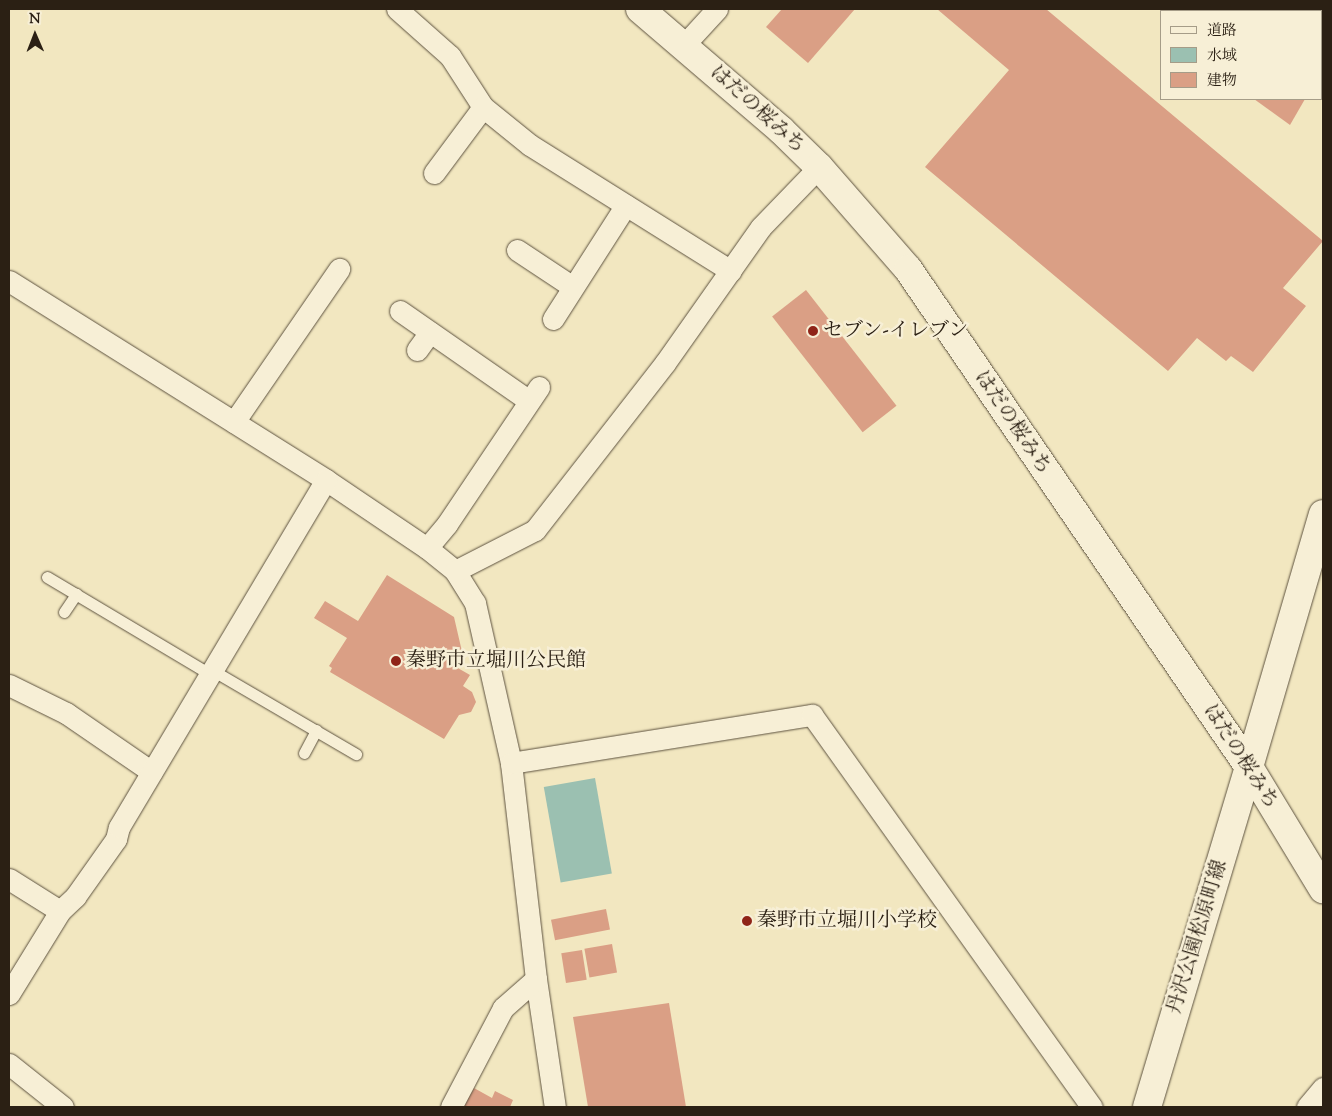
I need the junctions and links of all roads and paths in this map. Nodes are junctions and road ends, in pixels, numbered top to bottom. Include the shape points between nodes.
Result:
1 (397, 9) edge
2 (640, 9) edge
3 (717, 9) edge
4 (684, 45) junction
5 (484, 107) junction
6 (819, 167) junction
7 (434, 173) dead end
8 (626, 205) junction
9 (517, 250) dead end
10 (339, 269) dead end
11 (731, 271) junction
12 (9, 281) edge
13 (573, 287) junction
14 (400, 311) dead end
15 (553, 319) dead end
16 (430, 332) junction
17 (418, 350) dead end
18 (234, 422) junction
19 (326, 480) junction
20 (1323, 514) edge
21 (426, 548) junction
22 (455, 572) junction
23 (47, 577) dead end
24 (76, 594) junction
25 (64, 612) dead end
26 (211, 672) junction
27 (9, 685) edge
28 (316, 730) junction
29 (304, 753) dead end
30 (356, 754) dead end
31 (511, 763) junction
32 (1249, 767) junction
33 (152, 772) junction
34 (9, 880) edge
35 (1323, 889) edge
36 (60, 911) junction
37 (536, 979) junction
38 (9, 994) edge
39 (9, 1064) edge
40 (1323, 1088) edge
41 (63, 1107) edge
42 (451, 1107) edge
43 (555, 1107) edge
44 (1092, 1107) edge
45 (1147, 1107) edge
46 (1307, 1107) edge

1 - 5 street via 450,56
2 - 4 main road, はだの桜みち
3 - 4 street
4 - 6 main road, はだの桜みち
5 - 7 street
5 - 8 street via 530,145
6 - 11 street via 761,227
6 - 32 main road, はだの桜みち via 908,269
8 - 11 street
8 - 13 street
9 - 13 street
10 - 18 street
11 - 22 street via 665,363 535,530
12 - 18 street
13 - 15 street
14 - 16 street
16 - 17 street
16 - 21 street via 533,394 446,524
18 - 19 street
19 - 21 street
19 - 26 street
20 - 32 main road, 丹沢公園松原町線
21 - 22 street
22 - 31 street via 475,603
23 - 24 lane
24 - 25 lane
24 - 26 lane
26 - 28 lane
26 - 33 street
27 - 33 street via 66,712
28 - 29 lane
28 - 30 lane
31 - 37 street
31 - 44 street via 812,714
32 - 35 main road, はだの桜みち
32 - 45 main road, 丹沢公園松原町線
33 - 36 street via 119,826 116,839 75,897
34 - 36 street
36 - 38 street
37 - 42 street via 503,1008
37 - 43 street
39 - 41 street
40 - 46 street

